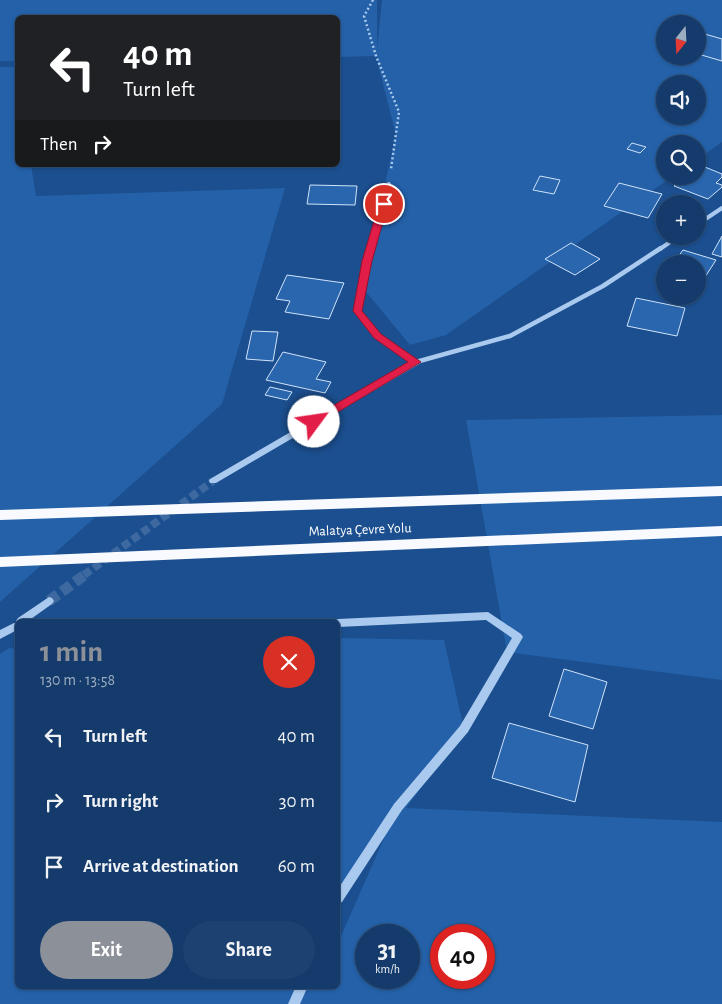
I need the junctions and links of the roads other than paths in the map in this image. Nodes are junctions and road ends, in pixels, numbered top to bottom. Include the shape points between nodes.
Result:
1 (389, 184) road end
2 (722, 208) edge
3 (706, 219) edge
4 (666, 245) edge
5 (416, 362) junction
6 (213, 481) tunnel mouth
7 (722, 491) edge
8 (0, 515) edge
9 (722, 531) edge
10 (0, 562) edge
11 (49, 601) tunnel mouth
12 (26, 619) edge
13 (340, 623) edge
14 (15, 627) edge
15 (0, 635) edge
16 (340, 895) edge
17 (301, 989) edge
18 (294, 1004) edge

1 - 5 street via 367,261 358,311 378,336
2 - 3 street
4 - 5 street via 604,286 510,336
5 - 6 street
7 - 8 highway, Malatya Çevre Yolu
9 - 10 highway, Malatya Çevre Yolu
11 - 12 street
13 - 16 street via 488,616 518,637 464,729 398,807
14 - 15 street
17 - 18 street

